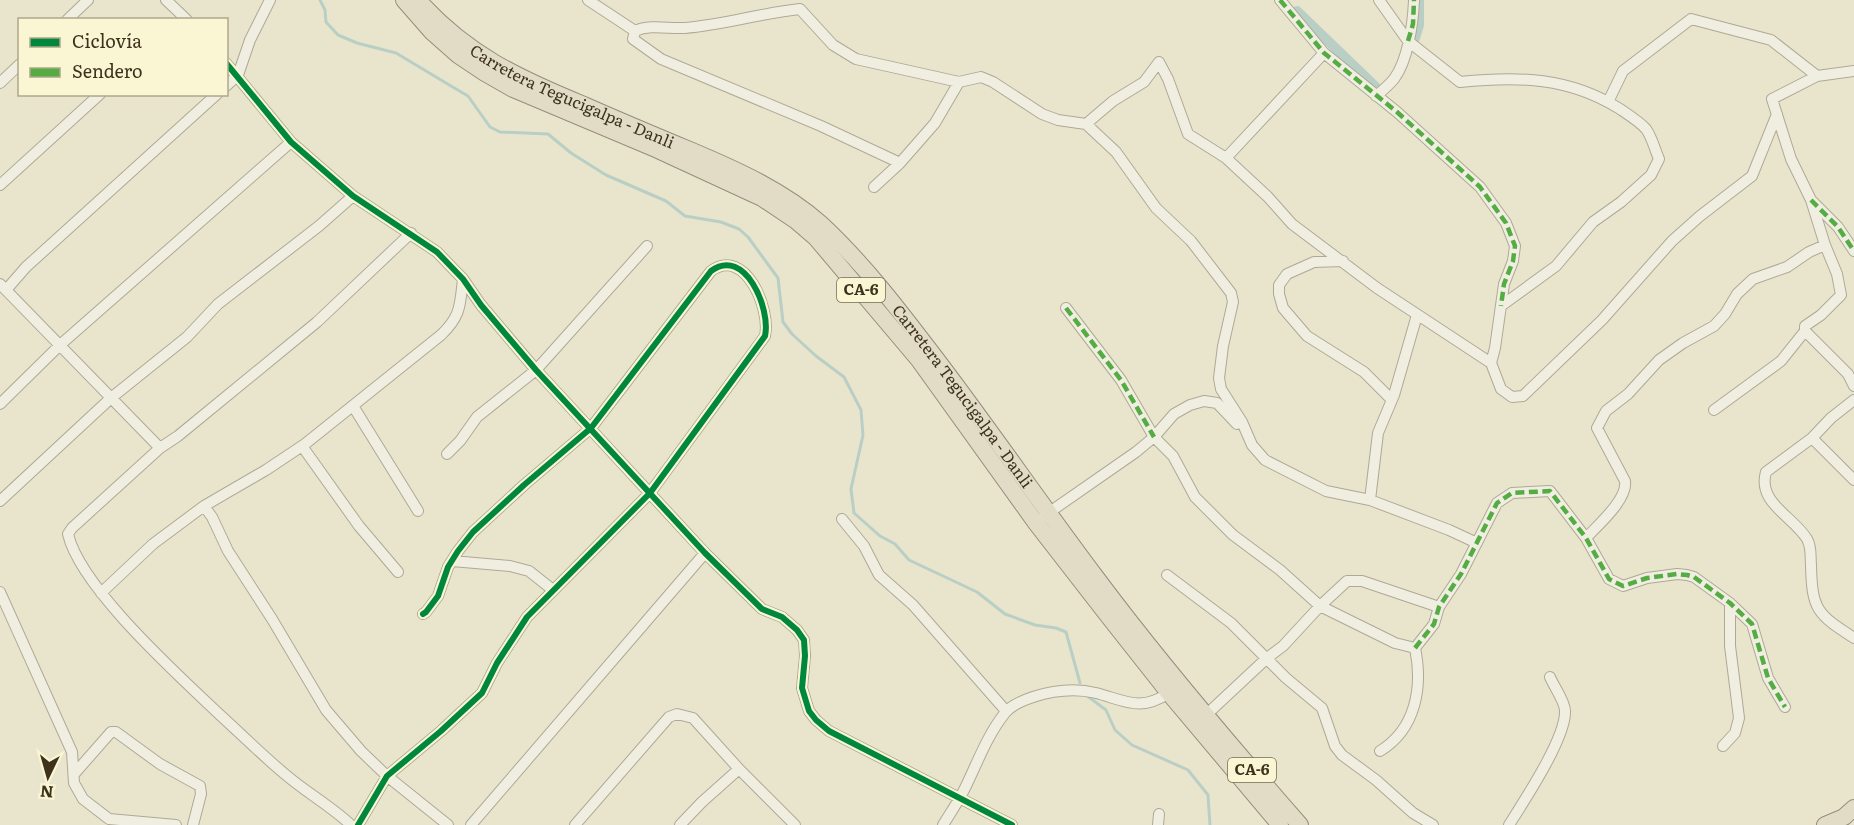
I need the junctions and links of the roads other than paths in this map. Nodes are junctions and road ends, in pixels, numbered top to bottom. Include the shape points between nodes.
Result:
1 (88, 0) edge
2 (166, 0) edge
3 (270, 0) edge
4 (404, 0) edge
5 (418, 0) edge
6 (588, 0) edge
7 (1280, 0) edge
8 (1379, 0) edge
9 (1414, 0) edge
10 (69, 18) edge
11 (184, 18) edge
12 (635, 31) junction
13 (1408, 40) junction
14 (1324, 53) junction
15 (228, 65) edge
16 (18, 66) edge
17 (1854, 71) edge
18 (238, 75) junction
19 (1817, 76) junction
20 (959, 82) junction
21 (0, 83) edge
22 (228, 84) edge
23 (98, 96) edge
24 (215, 96) edge
25 (1377, 96) junction
26 (1608, 102) junction
27 (1777, 114) junction
28 (1086, 124) junction
29 (291, 142) junction
30 (1226, 158) junction
31 (900, 163) junction
32 (0, 185) edge
33 (874, 187) dead end
34 (352, 196) junction
35 (1811, 200) junction
36 (411, 233) junction
37 (647, 246) dead end
38 (1825, 246) junction
39 (1854, 251) edge
40 (1343, 261) junction
41 (463, 279) junction
42 (3, 287) edge
43 (1501, 306) junction
44 (1066, 308) dead end
45 (1417, 315) junction
46 (1805, 331) junction
47 (60, 345) junction
48 (1491, 363) junction
49 (536, 370) junction
50 (1854, 386) edge
51 (111, 398) junction
52 (1854, 399) edge
53 (1392, 400) junction
54 (0, 404) edge
55 (353, 406) junction
56 (1714, 410) dead end
57 (591, 428) junction
58 (1247, 432) junction
59 (1154, 437) junction
60 (1812, 438) junction
61 (302, 446) junction
62 (160, 448) junction
63 (447, 454) dead end
64 (1854, 480) edge
65 (650, 493) junction
66 (1370, 500) junction
67 (0, 501) edge
68 (204, 506) junction
69 (418, 511) dead end
70 (1042, 518) junction
71 (842, 519) dead end
72 (1586, 538) junction
73 (1477, 543) junction
74 (705, 553) junction
75 (452, 561) junction
76 (398, 572) dead end
77 (1167, 575) dead end
78 (553, 590) junction
79 (0, 592) edge
80 (101, 593) junction
81 (1730, 603) junction
82 (1320, 606) junction
83 (1440, 607) junction
84 (423, 614) dead end
85 (1854, 638) edge
86 (1415, 648) junction
87 (1267, 658) junction
88 (1550, 677) dead end
89 (1169, 693) junction
90 (1785, 707) dead end
91 (1006, 711) junction
92 (1206, 715) junction
93 (1723, 746) dead end
94 (1380, 750) dead end
95 (739, 769) junction
96 (75, 773) junction
97 (387, 776) junction
98 (960, 799) junction
99 (1854, 808) edge
100 (1854, 820) edge
101 (109, 822) edge
102 (682, 824) edge
103 (176, 825) edge
104 (194, 825) edge
105 (351, 825) edge
106 (358, 825) edge
107 (448, 825) edge
108 (471, 825) edge
109 (575, 825) edge
110 (795, 825) edge
111 (943, 825) edge
112 (1012, 825) edge
113 (1280, 825) edge
114 (1300, 825) edge
115 (1433, 825) edge
116 (1509, 825) edge
117 (1825, 825) edge
118 (1850, 825) edge

1 - 10 street
2 - 11 street
3 - 18 street
4 - 70 highway, Carretera Tegucigalpa - Danli / CA-6 via 458,55 503,84 724,179 795,220 816,238 919,360
5 - 70 highway, Carretera Tegucigalpa - Danli / CA-6 via 434,18 495,65 730,168 788,199 820,223 889,296 964,395
6 - 12 street
7 - 14 street
8 - 13 street
9 - 13 street
12 - 20 street via 645,27 683,28 728,22 800,9 833,45 856,59
12 - 31 street via 633,39 661,59
13 - 25 street via 1400,70
13 - 26 street via 1460,82 1558,82
14 - 25 street
14 - 30 street
15 - 18 street
16 - 21 street
17 - 19 street
18 - 22 street
18 - 29 street
19 - 26 street via 1771,40 1691,19 1623,71
19 - 27 street via 1772,99
20 - 28 street via 981,77 1042,114
20 - 31 street via 935,123
23 - 32 street
24 - 42 street
25 - 43 street via 1480,187 1506,224 1515,246
26 - 43 street via 1646,130 1659,159 1651,176 1593,222 1556,266
27 - 35 street via 1791,159
27 - 48 street via 1752,176 1672,241 1602,320 1523,396 1512,397 1501,389
28 - 30 street via 1144,82 1159,62 1188,134
28 - 58 street via 1116,152 1156,208 1191,240 1231,293 1233,302 1219,378 1221,389
29 - 34 street
29 - 47 street
30 - 40 street via 1292,224
31 - 33 street
34 - 36 street
34 - 51 street via 218,304 187,337
35 - 38 street
35 - 39 street via 1838,227
36 - 41 street
36 - 62 street via 317,322
37 - 49 street
38 - 46 street via 1841,295 1805,326
38 - 72 street via 1787,267 1753,279 1714,326 1659,360 1628,394 1606,411 1597,428 1626,486 1623,496
40 - 45 street
40 - 53 street via 1314,261 1287,274 1279,285 1283,308 1307,336 1364,372
41 - 49 street
41 - 55 street via 460,309 454,323
42 - 47 street
43 - 48 street
44 - 59 street via 1121,380
45 - 48 street
45 - 53 street
46 - 50 street via 1848,374
46 - 56 street via 1781,361
47 - 51 street
47 - 54 street
49 - 57 street
49 - 63 street via 477,417
51 - 62 street
51 - 67 street
52 - 60 street
53 - 66 street via 1378,434
55 - 61 street
55 - 69 street
57 - 65 street
57 - 65 street via 711,271 724,265 748,277 759,293 767,319 765,336
57 - 75 street via 473,532
58 - 59 street via 1218,403 1204,401 1174,414
58 - 66 street via 1265,460 1288,473 1326,491
59 - 70 street
59 - 82 street via 1173,456 1195,497 1233,535
60 - 64 street
60 - 85 street via 1766,472 1765,488 1769,499 1808,540 1812,549 1812,597 1822,615
61 - 68 street
61 - 76 street via 359,526
62 - 80 street via 68,534 74,553
65 - 74 street
65 - 78 street
66 - 73 street
68 - 80 street via 153,544
68 - 97 street via 326,710
70 - 89 highway, Carretera Tegucigalpa - Danli / CA-6
70 - 92 highway, Carretera Tegucigalpa - Danli / CA-6 via 1096,578
71 - 91 street via 864,546 879,575 913,605
72 - 73 street via 1550,492 1538,490 1512,493 1497,503
72 - 81 street via 1609,579 1623,586 1647,578 1687,574
73 - 83 street
74 - 98 street via 762,609 782,617 804,640 802,688 816,720 829,731
74 - 108 street
75 - 78 street via 530,571
75 - 84 street via 438,596
77 - 87 street via 1231,623
78 - 97 street via 526,618 482,693
79 - 96 street via 72,752
80 - 105 street via 179,676 286,776
81 - 90 street via 1752,624 1768,678
81 - 93 street via 1730,646 1739,718 1735,733
82 - 83 street via 1352,580
82 - 86 street via 1395,643
82 - 87 street
83 - 86 street via 1434,624
86 - 94 street via 1418,686 1411,718 1400,735
87 - 92 street
87 - 115 street via 1322,708 1342,755
88 - 116 street via 1565,709 1564,717 1552,752
89 - 91 street via 1156,702 1136,705 1094,692 1048,692
89 - 113 highway, Carretera Tegucigalpa - Danli / CA-6
91 - 98 street
92 - 114 highway, Carretera Tegucigalpa - Danli / CA-6
95 - 102 street
95 - 109 street via 693,718 677,714 669,717
95 - 110 street
96 - 101 street via 74,783 83,799
96 - 104 street via 111,732 116,732 160,764 201,786
97 - 106 street
97 - 107 street
98 - 111 street
98 - 112 street
99 - 117 highway
100 - 118 highway
101 - 103 street

